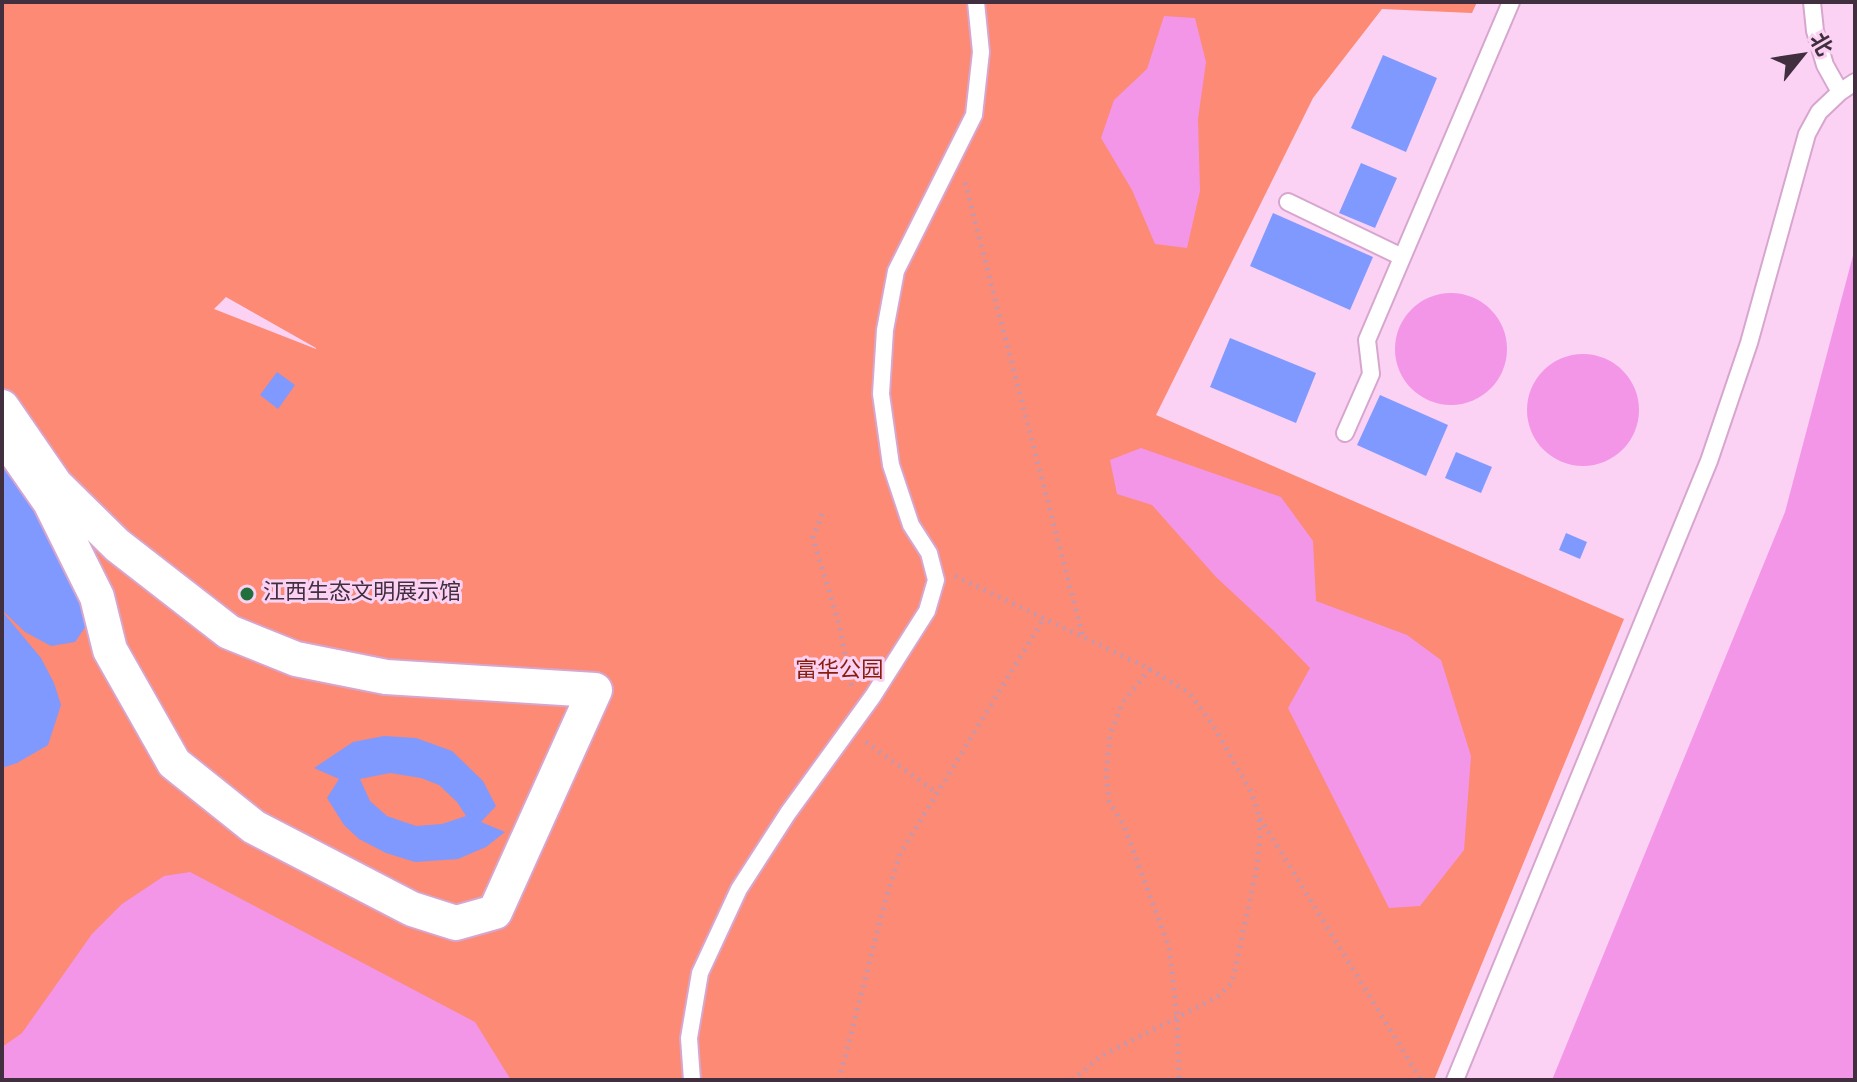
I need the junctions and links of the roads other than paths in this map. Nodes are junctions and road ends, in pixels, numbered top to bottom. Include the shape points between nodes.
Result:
1 (976, 2) edge
2 (1511, 2) edge
3 (1812, 2) edge
4 (1855, 82) edge
5 (1840, 92) junction
6 (1288, 202) dead end
7 (1402, 257) junction
8 (2, 407) edge
9 (2, 433) edge
10 (1345, 433) dead end
11 (692, 1080) edge
12 (1455, 1080) edge

1 - 11 lane via 981,52 974,115 896,271 885,330 881,394 891,465 936,580 927,611 739,889 700,973 689,1038
2 - 7 lane
3 - 5 lane via 1825,65
4 - 5 lane
5 - 12 lane via 1819,112 1807,134 1749,343 1709,461
6 - 7 lane
7 - 10 lane via 1367,340 1371,374
8 - 9 street via 55,484 117,545 229,632 296,659 386,677 595,690 495,912 456,923 412,909 254,827 174,763 110,650 97,597 50,502

